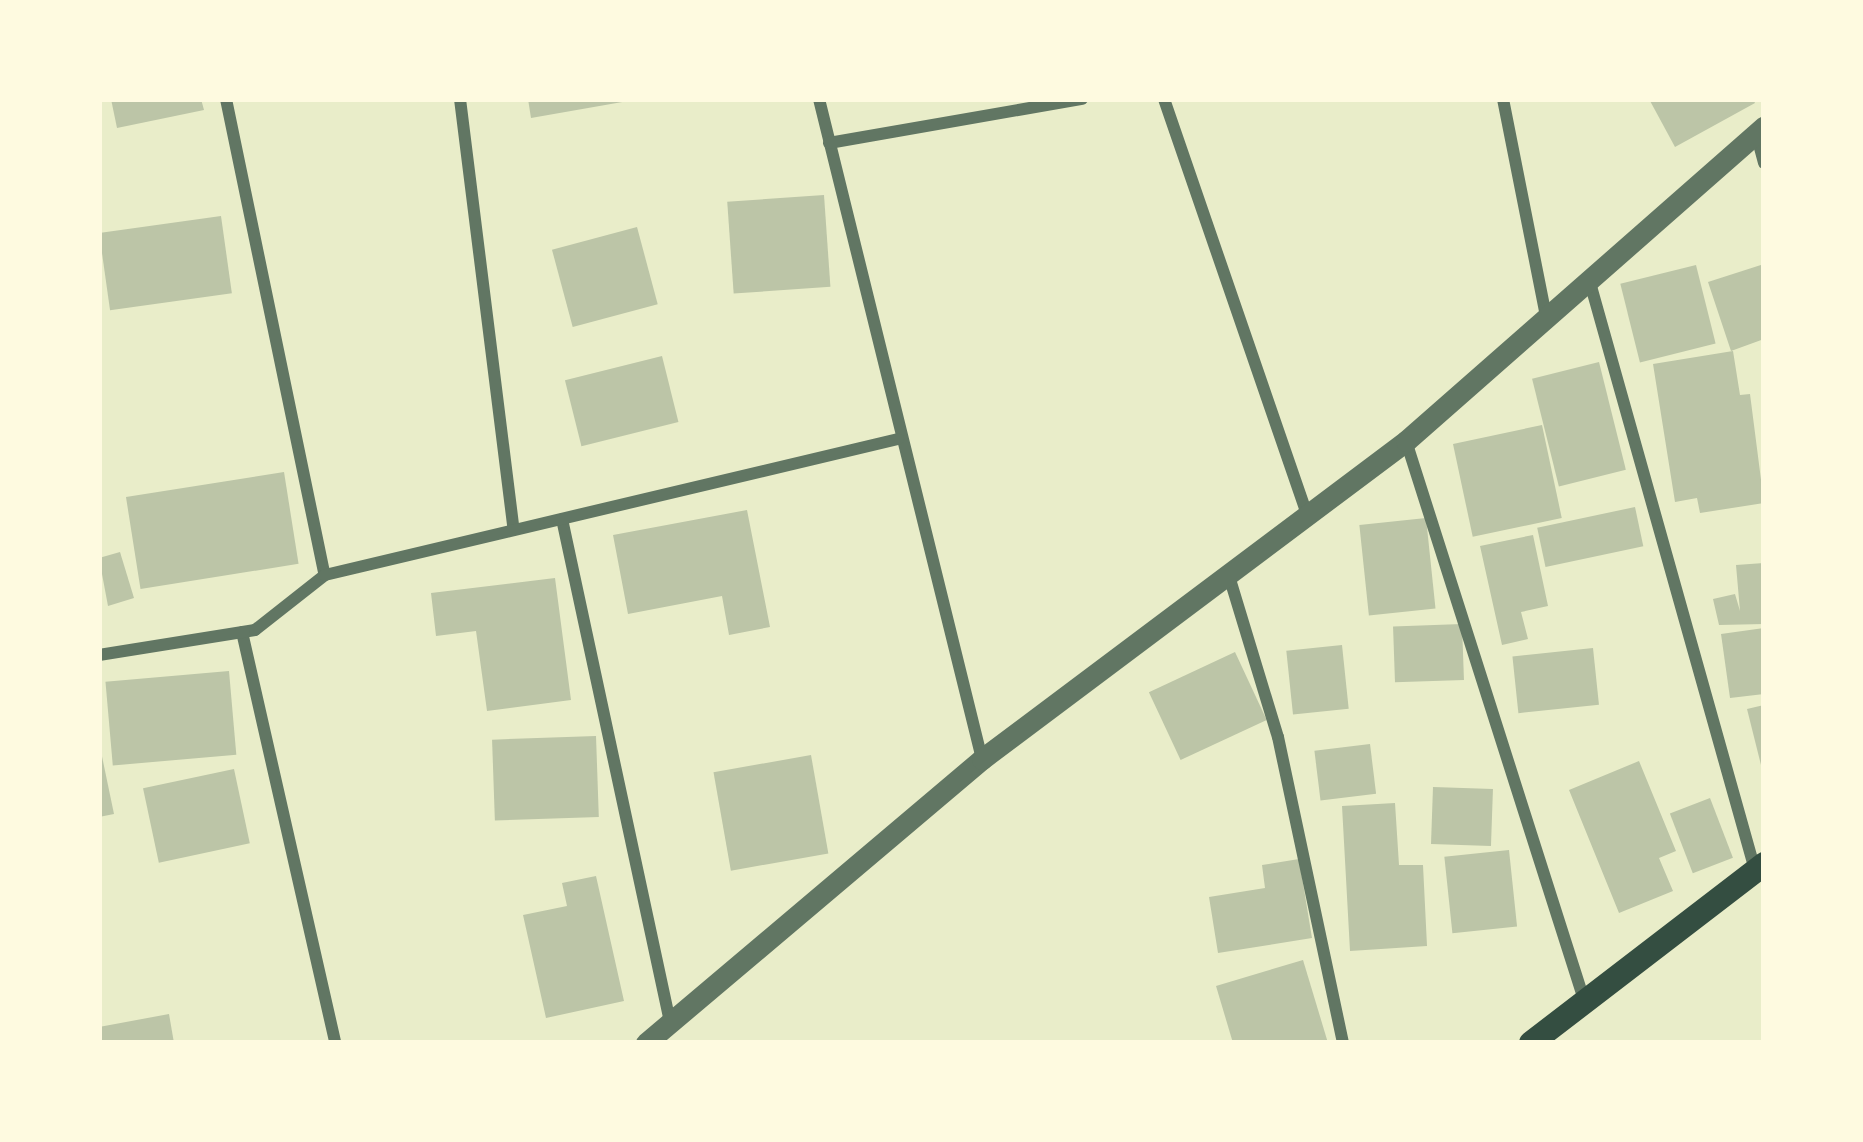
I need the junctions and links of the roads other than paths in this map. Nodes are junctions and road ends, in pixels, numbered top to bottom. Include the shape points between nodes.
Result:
1 (226, 99) edge
2 (460, 99) edge
3 (819, 99) edge
4 (1082, 99) edge
5 (1164, 99) edge
6 (1503, 99) edge
7 (1760, 129) edge
8 (829, 143) junction
9 (1764, 163) edge
10 (1589, 279) junction
11 (1546, 317) junction
12 (898, 439) junction
13 (1406, 441) junction
14 (1307, 514) junction
15 (562, 519) junction
16 (514, 530) junction
17 (325, 575) junction
18 (1229, 576) junction
19 (242, 632) junction
20 (99, 655) edge
21 (982, 759) junction
22 (1759, 867) edge
23 (1586, 1004) junction
24 (670, 1024) junction
25 (335, 1043) edge
26 (646, 1043) edge
27 (1343, 1043) edge
28 (1531, 1043) edge

1 - 17 street
2 - 16 street
3 - 8 street
4 - 8 street
5 - 14 street
6 - 11 street
7 - 9 street
7 - 10 street
8 - 12 street
10 - 11 street
10 - 22 street
11 - 13 street
12 - 15 street
12 - 21 street
13 - 14 street
13 - 23 street
14 - 18 street
15 - 16 street
15 - 24 street
16 - 17 street
17 - 19 street
18 - 21 street
18 - 27 street via 1279,737
19 - 20 street
19 - 25 street
21 - 24 street
22 - 23 main road
23 - 28 main road
24 - 26 street

